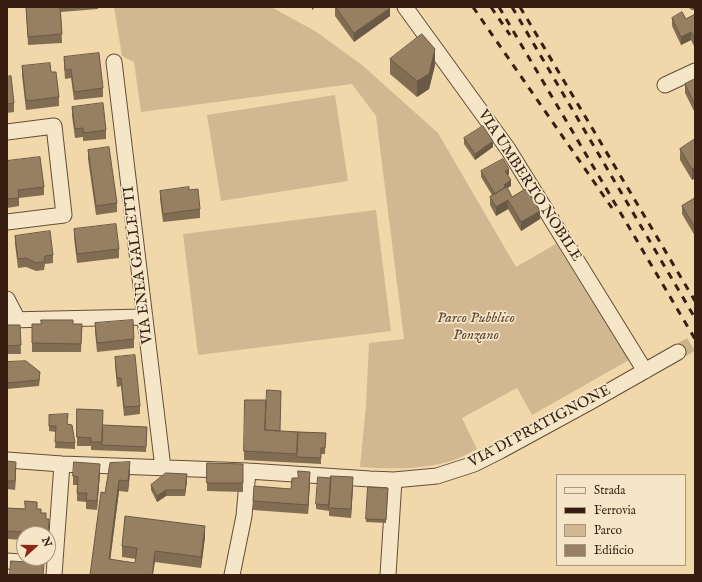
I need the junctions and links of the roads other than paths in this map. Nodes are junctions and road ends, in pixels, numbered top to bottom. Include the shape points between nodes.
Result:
1 (405, 7) edge
2 (114, 62) dead end
3 (695, 71) edge
4 (665, 85) dead end
5 (7, 132) edge
6 (7, 222) edge
7 (7, 299) edge
8 (145, 317) junction
9 (13, 320) edge
10 (678, 352) tunnel mouth
11 (645, 371) junction
12 (7, 460) edge
13 (62, 464) junction
14 (163, 468) junction
15 (248, 471) junction
16 (394, 480) junction
17 (7, 561) edge
18 (54, 570) edge
19 (232, 575) edge
20 (388, 575) edge

1 - 11 street, VIA UMBERTO NOBILE via 508,150
2 - 8 street, VIA ENEA GALLETTI
3 - 4 street
5 - 6 street via 54,126 64,215
7 - 9 street
8 - 9 street
8 - 14 street, VIA ENEA GALLETTI
10 - 11 street, VIA DI PRATIGNONE
11 - 16 street, VIA DI PRATIGNONE via 474,464 437,476
12 - 13 street, VIA DI PRATIGNONE
13 - 14 street, VIA DI PRATIGNONE
13 - 18 street
14 - 15 street, VIA DI PRATIGNONE
15 - 16 street, VIA DI PRATIGNONE
15 - 19 street via 244,516
16 - 20 street
17 - 18 street

